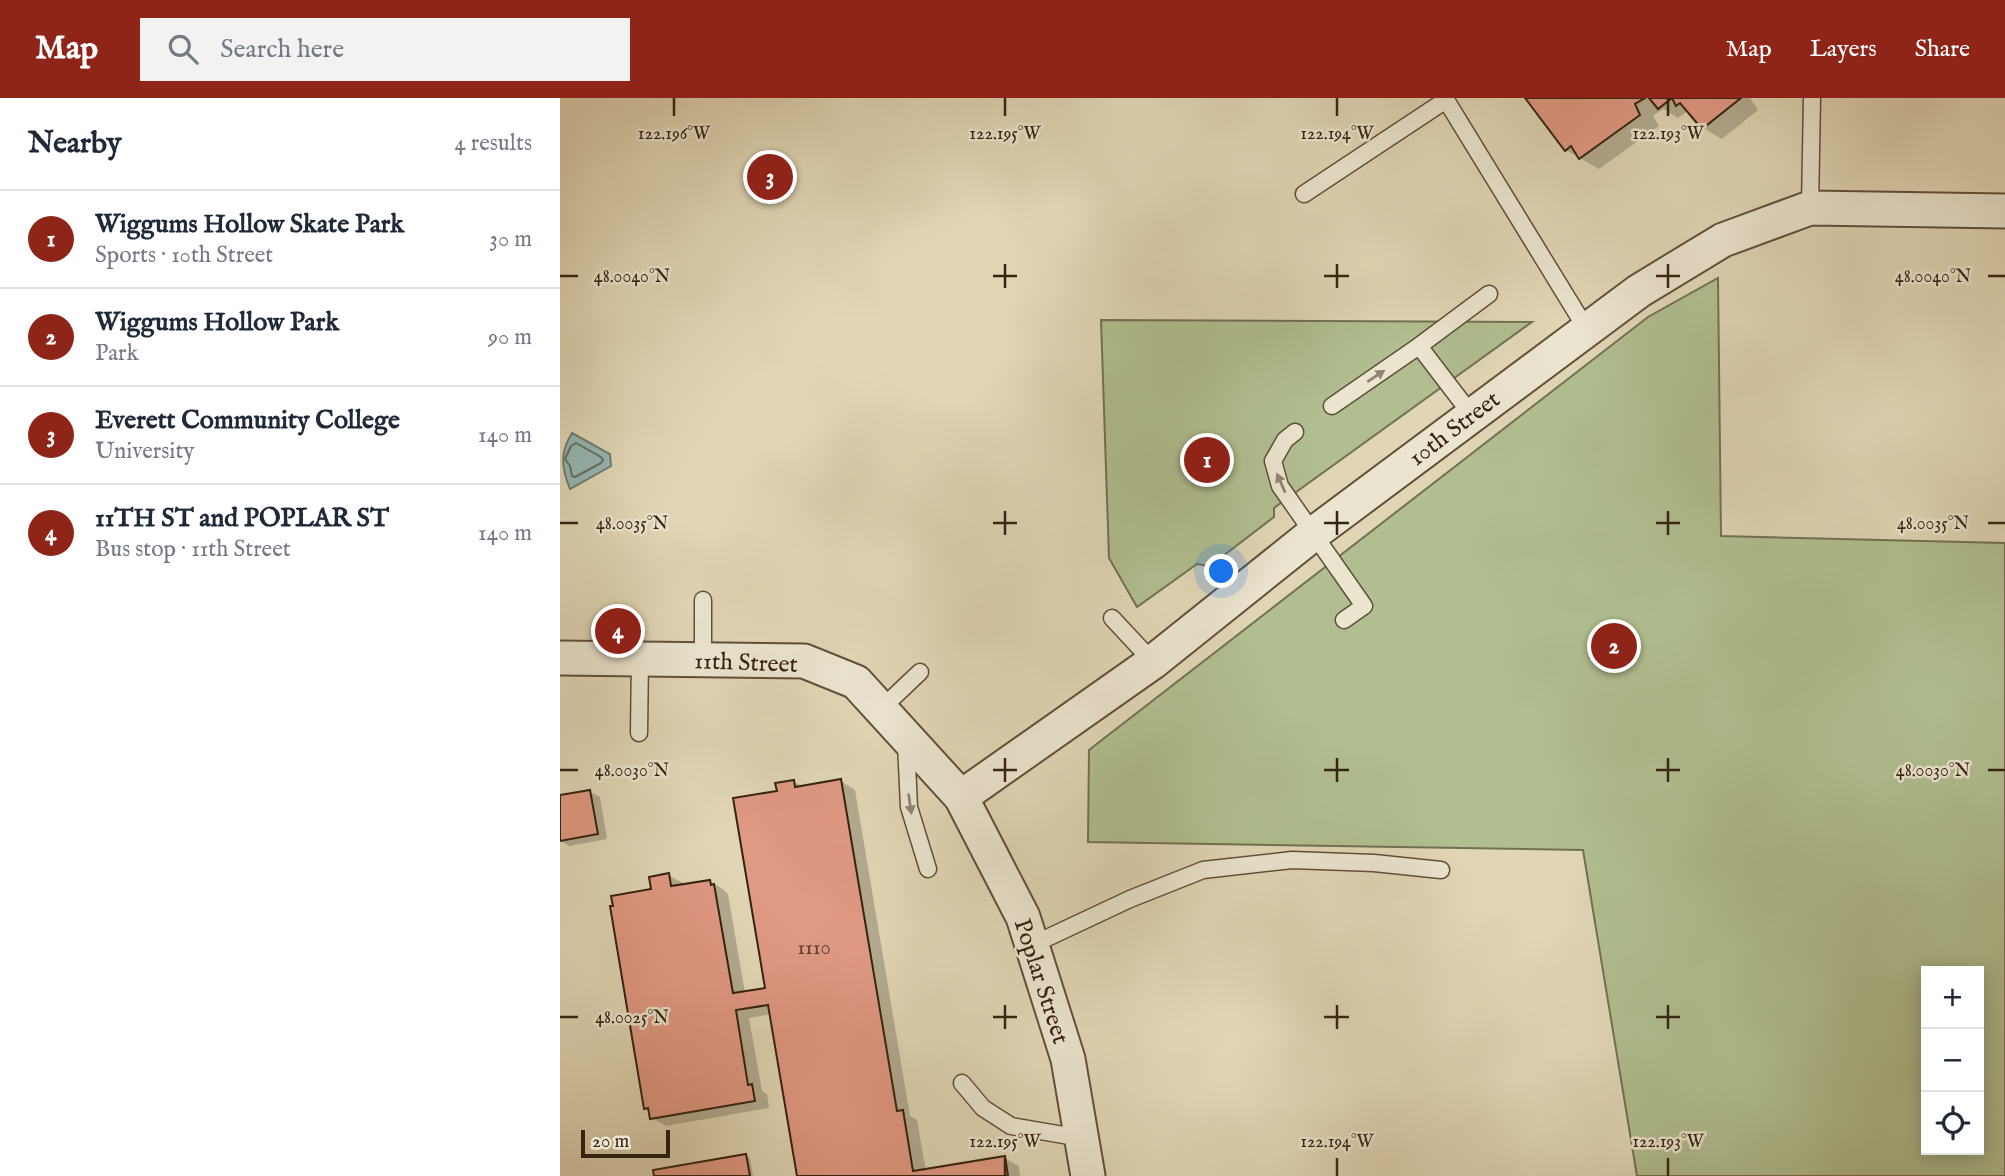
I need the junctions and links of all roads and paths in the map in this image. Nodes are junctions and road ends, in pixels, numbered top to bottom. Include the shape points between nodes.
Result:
1 (1812, 98) edge
2 (1304, 194) dead end
3 (1810, 208) junction
4 (2005, 211) edge
5 (1489, 293) dead end
6 (1587, 330) junction
7 (1419, 346) junction
8 (1332, 406) dead end
9 (1471, 415) junction
10 (1295, 432) dead end
11 (1313, 534) junction
12 (703, 600) dead end
13 (1112, 618) dead end
14 (1344, 620) dead end
15 (560, 658) edge
16 (640, 659) junction
17 (703, 660) junction
18 (1153, 662) junction
19 (920, 672) dead end
20 (881, 709) junction
21 (639, 733) dead end
22 (906, 737) junction
23 (961, 797) junction
24 (928, 869) dead end
25 (1441, 870) dead end
26 (1032, 945) junction
27 (962, 1083) dead end
28 (1082, 1138) junction
29 (1088, 1176) edge

1 - 3 lane
2 - 6 lane via 1446,100
3 - 4 street, 10th Street
3 - 6 street, 10th Street via 1723,240 1639,291
5 - 7 lane
6 - 9 street, 10th Street
8 -> 7 lane
7 - 9 lane
9 - 11 street, 10th Street
11 -> 10 lane via 1280,486 1273,461
11 - 14 lane via 1364,606
11 - 18 street, 10th Street
12 - 17 lane
13 - 18 lane
15 - 16 street, 11th Street
16 - 17 street, 11th Street
16 - 21 lane
17 - 20 street, 11th Street via 804,661 856,682
18 - 23 street, 10th Street
19 - 20 lane
20 - 22 street, 11th Street
22 - 23 street, 11th Street
22 -> 24 lane via 909,807
23 - 26 street, Poplar Street via 1023,917
25 - 26 lane via 1292,860 1203,870
26 - 28 street, Poplar Street via 1068,1059
27 - 28 lane via 983,1108 1011,1126
28 - 29 street, Poplar Street

